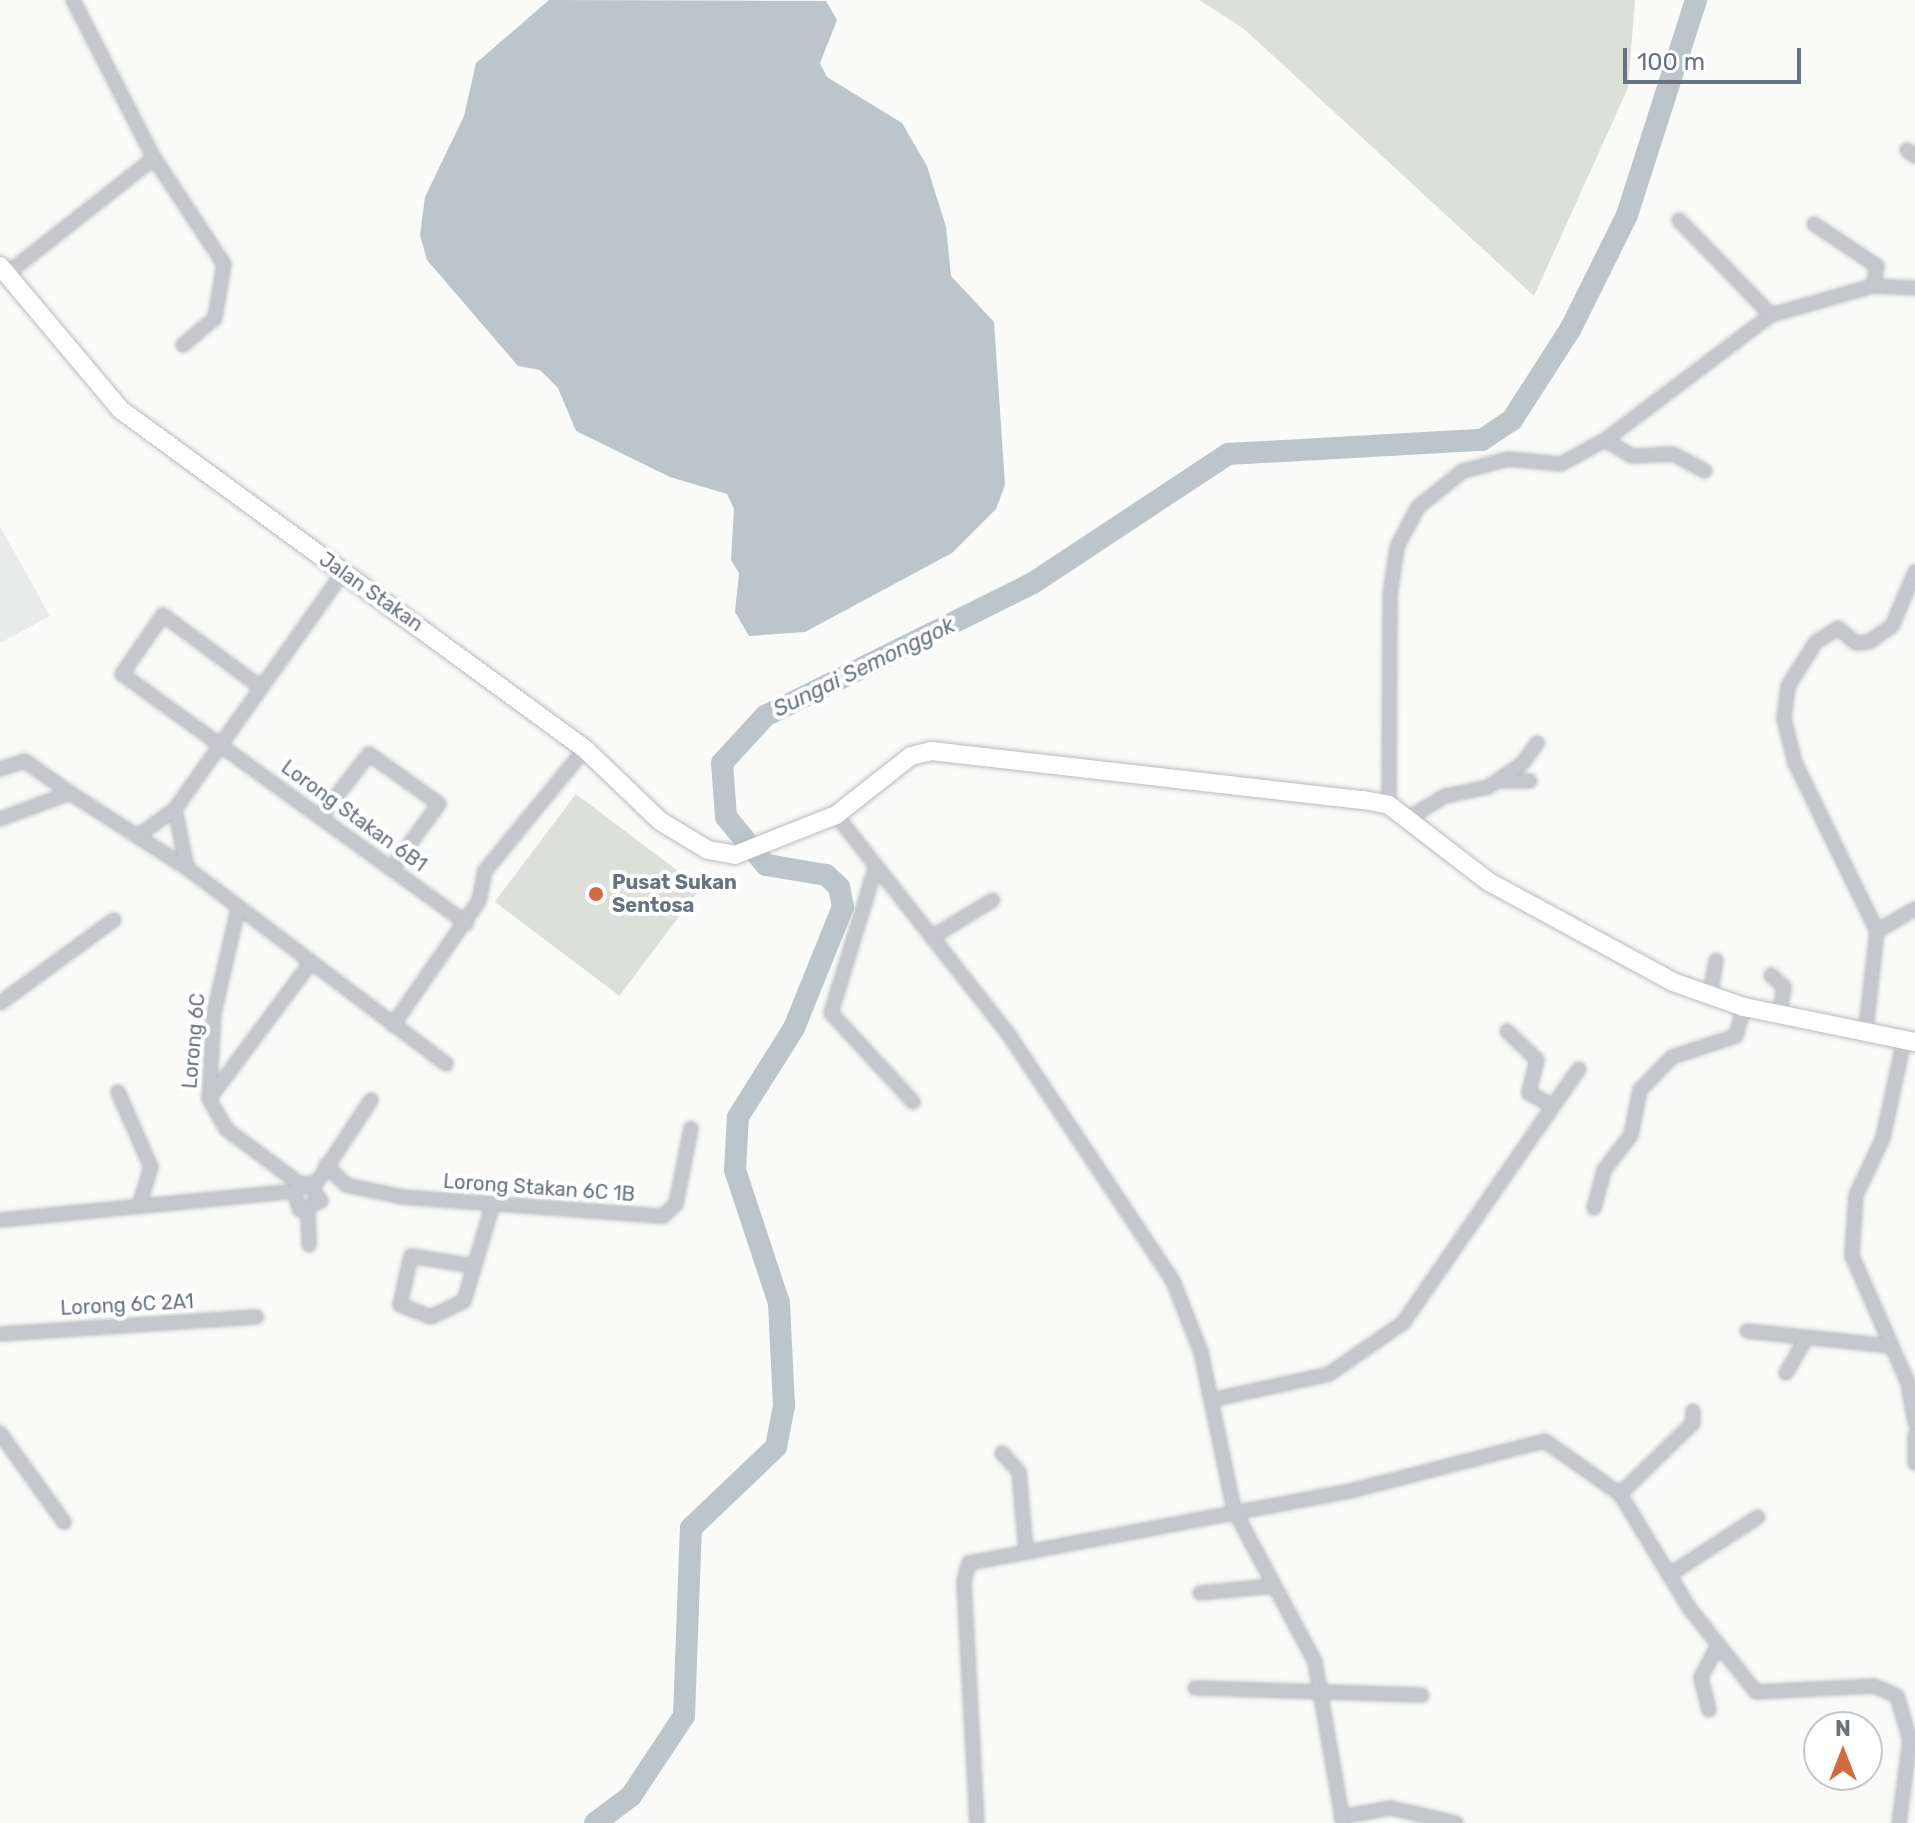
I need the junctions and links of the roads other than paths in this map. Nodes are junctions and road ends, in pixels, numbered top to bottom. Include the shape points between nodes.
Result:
1 (73, 0) edge
2 (154, 158) junction
3 (1679, 220) dead end
4 (1814, 224) dead end
5 (4, 270) edge
6 (1873, 286) junction
7 (1915, 288) edge
8 (1771, 315) junction
9 (183, 345) dead end
10 (1605, 440) junction
11 (1705, 471) dead end
12 (1915, 572) edge
13 (343, 573) junction
14 (259, 686) junction
15 (218, 741) junction
16 (1537, 743) dead end
17 (585, 749) junction
18 (0, 769) edge
19 (1497, 781) junction
20 (1530, 781) dead end
21 (70, 793) junction
22 (1389, 805) junction
23 (175, 809) junction
24 (322, 815) junction
25 (836, 815) junction
26 (0, 819) edge
27 (1405, 820) junction
28 (139, 835) junction
29 (876, 866) junction
30 (187, 868) junction
31 (392, 868) junction
32 (993, 900) dead end
33 (238, 909) junction
34 (1915, 909) edge
35 (114, 920) dead end
36 (466, 923) junction
37 (1877, 931) junction
38 (932, 937) junction
39 (1716, 961) dead end
40 (309, 965) junction
41 (1771, 975) dead end
42 (1710, 995) junction
43 (0, 1003) edge
44 (1744, 1007) junction
45 (1780, 1013) junction
46 (393, 1025) junction
47 (1866, 1029) junction
48 (1507, 1031) dead end
49 (1910, 1041) edge
50 (446, 1064) dead end
51 (1579, 1069) dead end
52 (118, 1092) dead end
53 (209, 1099) junction
54 (371, 1100) dead end
55 (913, 1102) dead end
56 (1551, 1105) junction
57 (691, 1128) dead end
58 (326, 1165) junction
59 (315, 1185) junction
60 (297, 1188) junction
61 (140, 1203) junction
62 (492, 1207) junction
63 (1594, 1208) dead end
64 (308, 1212) junction
65 (0, 1220) edge
66 (309, 1245) dead end
67 (474, 1266) junction
68 (256, 1317) dead end
69 (1747, 1331) dead end
70 (0, 1334) edge
71 (1804, 1342) junction
72 (1890, 1346) junction
73 (1786, 1373) dead end
74 (1211, 1400) junction
75 (1693, 1411) dead end
76 (1915, 1422) edge
77 (0, 1433) edge
78 (1915, 1435) edge
79 (1002, 1453) dead end
80 (1915, 1463) edge
81 (1620, 1494) junction
82 (1234, 1510) junction
83 (1758, 1517) dead end
84 (64, 1522) dead end
85 (1026, 1550) junction
86 (1669, 1575) junction
87 (1274, 1586) junction
88 (1200, 1593) dead end
89 (1717, 1647) junction
90 (1322, 1686) junction
91 (1195, 1688) dead end
92 (1422, 1695) dead end
93 (1709, 1710) dead end
94 (1342, 1820) edge
95 (977, 1823) edge
96 (1456, 1823) edge
97 (1899, 1823) edge

1 - 2 street
2 - 5 street
2 - 9 street via 224,264 215,318
3 - 8 street
4 - 6 street via 1877,266
5 - 13 main road, Jalan Stakan via 121,410
6 - 7 street
6 - 8 street
8 - 10 street
10 - 11 street via 1632,456 1673,454
10 - 22 street via 1561,464 1508,459 1463,471 1404,524 1390,595
12 - 37 street via 1892,626 1869,642 1856,643 1838,628 1816,642 1788,686 1784,719 1795,763
13 - 14 street
13 - 17 main road, Jalan Stakan
14 - 15 street
14 - 15 street, Lorong Stakan 6B1 via 163,615 122,674
15 - 23 street
15 - 24 street, Lorong Stakan 6B1
16 - 19 street
17 - 25 main road, Jalan Stakan via 660,821 708,850 735,855
17 - 36 street via 485,871
18 - 21 street via 25,761
19 - 20 street
19 - 27 street via 1445,796
21 - 26 street
21 - 28 street
22 - 25 main road, Jalan Stakan via 1223,778 931,751 911,756
22 - 27 main road
23 - 28 street
23 - 30 street
24 - 31 street, Lorong Stakan 6B1
24 - 31 street via 369,754 439,804
25 - 29 street
27 - 42 main road via 1578,935
28 - 30 street
29 - 38 street
29 - 55 street via 831,1013
30 - 33 street
31 - 36 street, Lorong Stakan 6B1
32 - 38 street
33 - 40 street
33 - 53 street, Lorong 6C via 214,1013
34 - 37 street
35 - 43 street
36 - 46 street
37 - 47 street
38 - 74 street via 1007,1032 1165,1266 1201,1352
39 - 42 street
40 - 46 street
40 - 53 street
41 - 45 street via 1784,987
42 - 44 main road
44 - 45 main road
44 - 63 street via 1736,1036 1672,1057 1640,1090 1631,1135 1604,1170
45 - 47 main road
46 - 50 street
47 - 49 main road
48 - 56 street via 1537,1060 1529,1093
49 - 72 street via 1852,1226 1852,1256
51 - 56 street
52 - 61 street via 151,1167
53 - 60 street, Lorong 6C via 226,1129
54 - 58 street
56 - 74 street via 1516,1168 1403,1323 1329,1374
57 - 62 street, Lorong Stakan 6C 1B via 676,1204 663,1216
58 - 59 street
58 - 62 street, Lorong Stakan 6C 1B via 346,1185
59 - 60 street
59 - 64 street via 321,1201
60 - 61 street
60 - 64 street via 295,1205
61 - 65 street
62 - 67 street
64 - 66 street
67 - 67 street via 473,1286 449,1312 409,1314 400,1305 411,1256
68 - 70 street, Lorong 6C 2A1
69 - 71 street
71 - 72 street
71 - 73 street
72 - 76 street via 1908,1383
74 - 82 street
75 - 81 street via 1693,1423
77 - 84 street
78 - 80 street
79 - 85 street via 1019,1472
81 - 82 street via 1545,1441 1354,1490
81 - 86 street
82 - 85 street
82 - 87 street
83 - 86 street
85 - 95 street via 977,1559 964,1581
86 - 89 street
87 - 88 street
87 - 90 street
89 - 93 street via 1701,1677
89 - 97 street via 1756,1692 1874,1686 1897,1696 1910,1740
90 - 91 street via 1223,1693
90 - 92 street
90 - 94 street
94 - 96 street via 1399,1808

